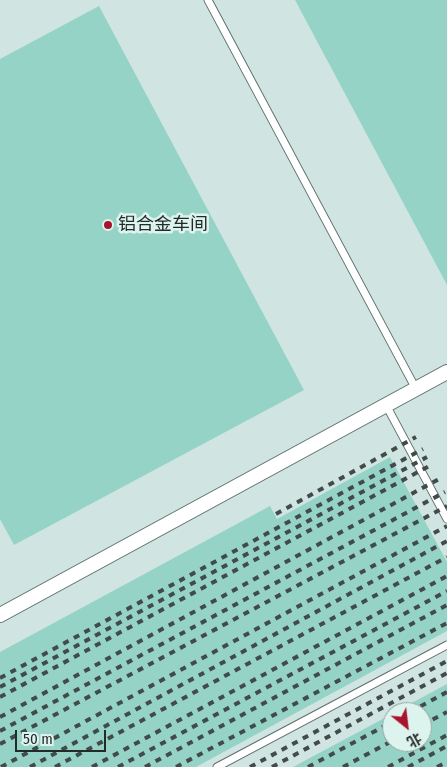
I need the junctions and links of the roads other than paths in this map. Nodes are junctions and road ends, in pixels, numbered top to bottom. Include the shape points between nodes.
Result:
1 (208, 0) edge
2 (447, 372) edge
3 (416, 389) junction
4 (386, 405) junction
5 (447, 519) edge
6 (0, 615) edge
7 (447, 645) edge
8 (217, 767) edge

1 - 3 lane
2 - 3 street
3 - 4 street
4 - 5 lane
4 - 6 street
7 - 8 lane

